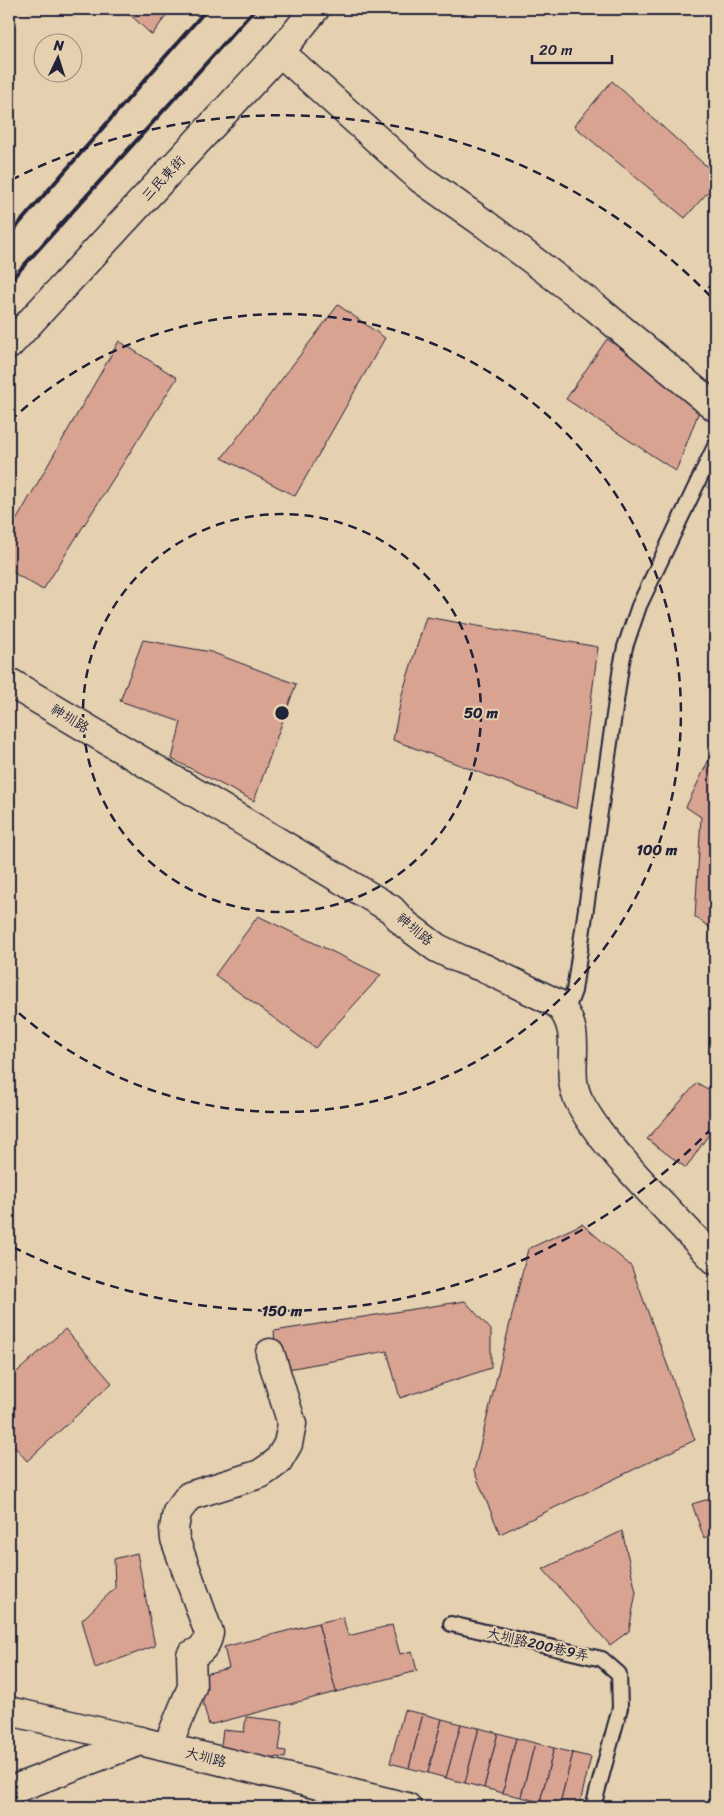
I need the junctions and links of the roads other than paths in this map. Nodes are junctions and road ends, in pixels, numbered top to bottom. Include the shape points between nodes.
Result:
1 (315, 9) edge
2 (280, 52) junction
3 (9, 345) edge
4 (715, 407) edge
5 (715, 446) edge
6 (9, 682) edge
7 (566, 1012) junction
8 (715, 1260) edge
9 (270, 1353) dead end
10 (451, 1624) dead end
11 (9, 1711) edge
12 (140, 1741) junction
13 (167, 1747) junction
14 (9, 1791) edge
15 (407, 1807) edge
16 (593, 1807) edge

1 - 2 street, 三民東街
2 - 3 street, 三民東街
2 - 4 street via 421,179 588,302
5 - 7 lane via 646,591 625,647 574,991
6 - 7 street, 神圳路 via 391,909 437,948 558,1004
7 - 8 street via 573,1031 573,1084 589,1119 641,1182
9 - 13 street via 292,1424 292,1434 284,1454 260,1474 189,1496 177,1512 175,1539 209,1633 205,1646 191,1655 192,1687
10 - 16 lane, 大圳路200巷9弄 via 602,1659 619,1674 620,1708
11 - 12 street, 大圳路
12 - 13 street, 大圳路
12 - 14 street
13 - 15 street, 大圳路

